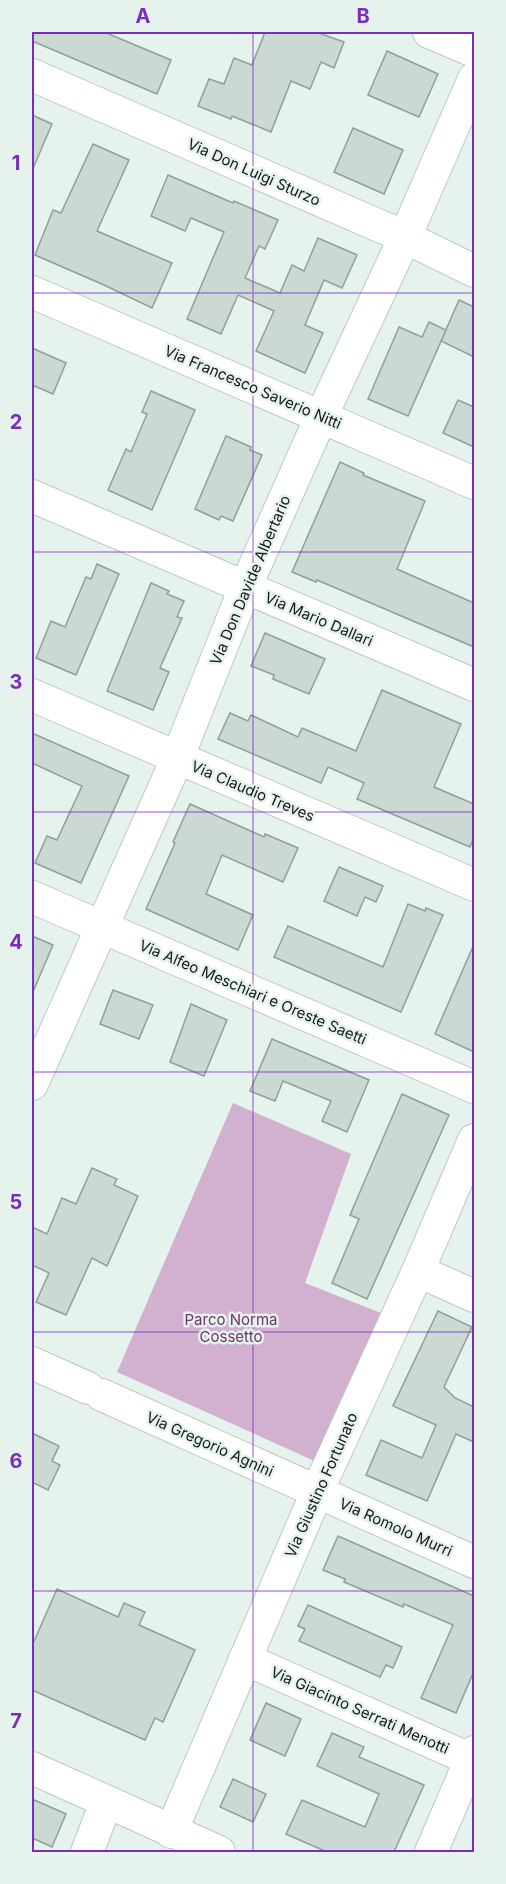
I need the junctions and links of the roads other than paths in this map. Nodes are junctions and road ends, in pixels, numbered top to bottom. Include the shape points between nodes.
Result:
1 (429, 32) edge
2 (474, 51) edge
3 (32, 75) edge
4 (474, 79) edge
5 (405, 237) junction
6 (474, 271) edge
7 (32, 292) edge
8 (321, 417) junction
9 (474, 483) edge
10 (32, 495) edge
11 (245, 588) junction
12 (474, 685) edge
13 (32, 695) edge
14 (177, 759) junction
15 (474, 885) edge
16 (32, 897) edge
17 (102, 928) junction
18 (32, 1084) edge
19 (474, 1087) edge
20 (474, 1140) edge
21 (418, 1271) junction
22 (474, 1296) edge
23 (32, 1364) edge
24 (317, 1492) junction
25 (474, 1562) edge
26 (245, 1659) junction
27 (473, 1758) edge
28 (32, 1768) edge
29 (106, 1803) junction
30 (171, 1832) junction
31 (87, 1852) edge
32 (219, 1852) edge
33 (431, 1852) edge

1 - 2 street
3 - 5 street, Via Don Luigi Sturzo
4 - 5 street, Via Don Davide Albertario
5 - 6 street, Via Don Luigi Sturzo
5 - 8 street, Via Don Davide Albertario
7 - 8 street, Via Francesco Saverio Nitti
8 - 9 street, Via Francesco Saverio Nitti
8 - 11 street, Via Don Davide Albertario
10 - 11 street, Via Mario Dallari
11 - 12 street, Via Mario Dallari
11 - 14 street, Via Don Davide Albertario
13 - 14 street, Via Claudio Treves
14 - 15 street, Via Claudio Treves
14 - 17 street, Via Don Davide Albertario
16 - 17 street, Via Alfeo Meschiari e Oreste Saetti
17 - 18 street, Via Don Davide Albertario
17 - 19 street, Via Alfeo Meschiari e Oreste Saetti
20 - 21 street, Via Giustino Fortunato
21 - 22 street
21 - 24 street, Via Giustino Fortunato
23 - 24 street, Via Gregorio Agnini
24 - 25 street, Via Romolo Murri
24 - 26 street, Via Giustino Fortunato
26 - 27 street, Via Giacinto Serrati Menotti
26 - 30 street, Via Giustino Fortunato
27 - 33 street
28 - 29 street
29 - 30 street
29 - 31 street
30 - 32 street

